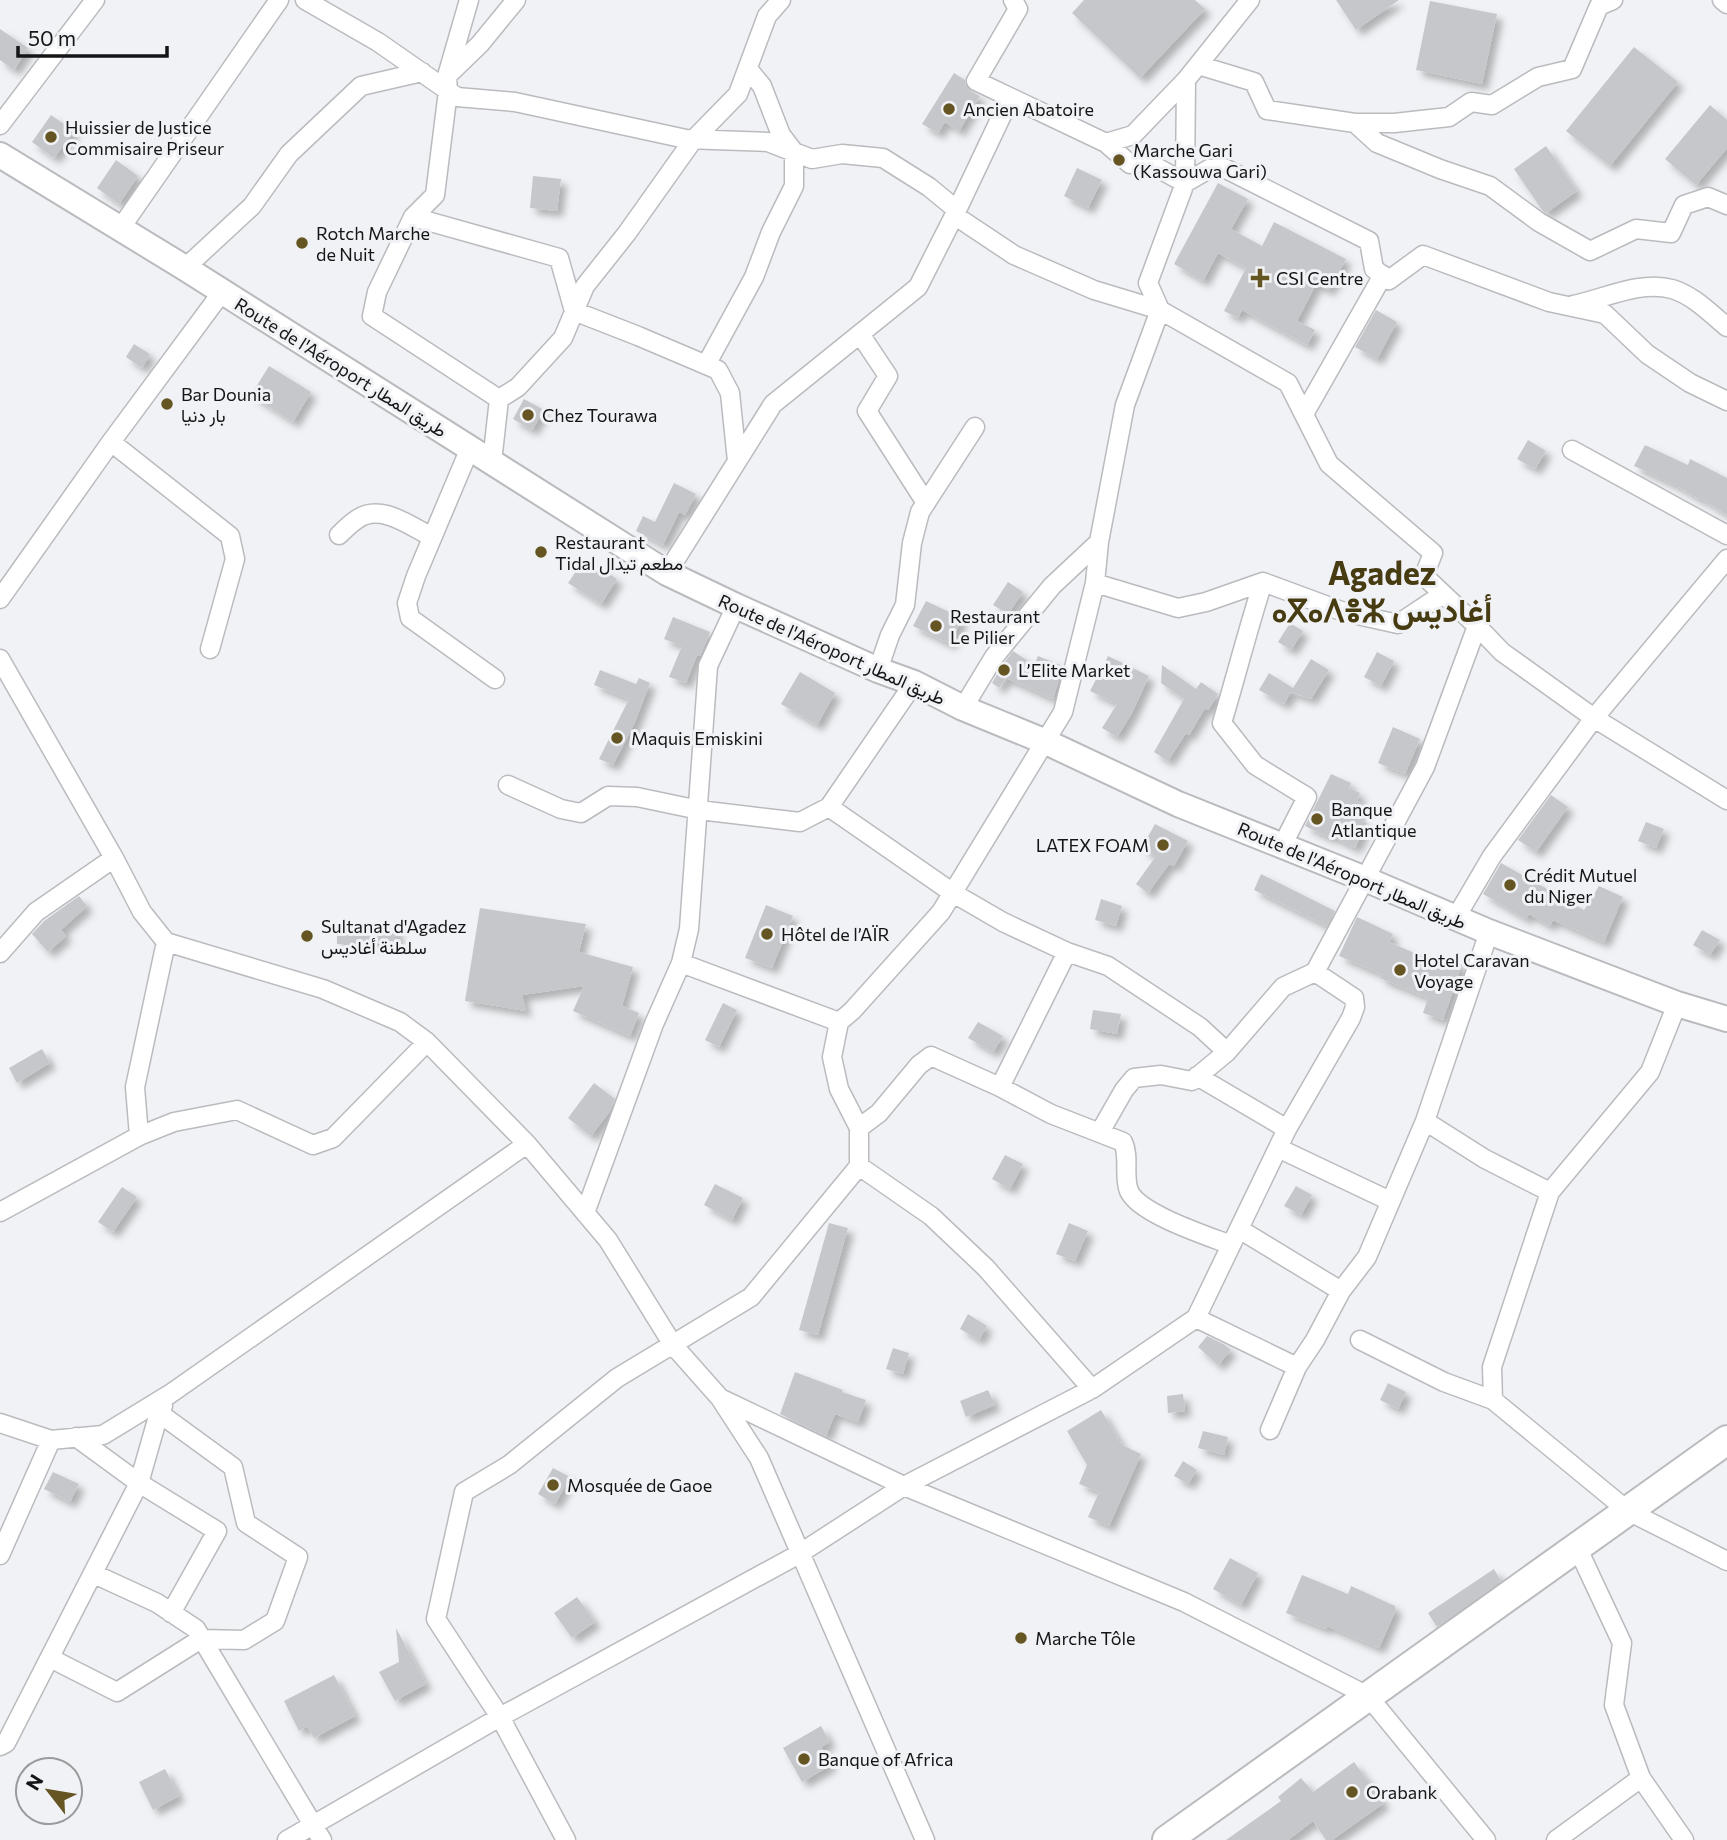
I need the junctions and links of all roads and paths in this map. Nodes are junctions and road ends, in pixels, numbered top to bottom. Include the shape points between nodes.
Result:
1 (95, 0) edge
2 (279, 0) edge
3 (305, 0) edge
4 (469, 0) edge
5 (516, 0) edge
6 (781, 0) edge
7 (1013, 0) edge
8 (1250, 0) edge
9 (1613, 0) edge
10 (1722, 0) edge
11 (1727, 4) edge
12 (1198, 65) junction
13 (748, 69) junction
14 (422, 72) junction
15 (1186, 79) junction
16 (448, 83) junction
17 (1010, 98) junction
18 (1355, 123) junction
19 (0, 125) edge
20 (693, 140) junction
21 (1107, 143) junction
22 (794, 152) junction
23 (0, 155) edge
24 (1185, 183) junction
25 (1727, 205) edge
26 (956, 212) junction
27 (412, 217) junction
28 (120, 229) junction
29 (185, 268) junction
30 (1383, 275) junction
31 (222, 292) junction
32 (1567, 306) junction
33 (1160, 310) junction
34 (574, 311) junction
35 (1727, 327) edge
36 (860, 334) junction
37 (706, 365) junction
38 (499, 399) junction
39 (1727, 401) edge
40 (1304, 414) junction
41 (975, 427) dead end
42 (111, 442) junction
43 (470, 449) junction
44 (1573, 450) dead end
45 (737, 461) junction
46 (492, 462) junction
47 (926, 503) junction
48 (339, 535) dead end
49 (1727, 535) edge
50 (432, 537) junction
51 (1099, 542) junction
52 (1727, 559) edge
53 (667, 573) junction
54 (1263, 582) junction
55 (1095, 583) junction
56 (1443, 594) junction
57 (0, 599) edge
58 (736, 607) junction
59 (1476, 626) junction
60 (210, 649) dead end
61 (0, 659) edge
62 (878, 670) junction
63 (495, 678) dead end
64 (914, 683) junction
65 (963, 708) junction
66 (1594, 718) junction
67 (1046, 742) junction
68 (508, 785) dead end
69 (1727, 800) edge
70 (829, 807) junction
71 (699, 810) junction
72 (1282, 846) junction
73 (114, 858) junction
74 (1365, 879) junction
75 (953, 893) junction
76 (1455, 919) junction
77 (1489, 932) junction
78 (166, 942) junction
79 (1067, 951) junction
80 (0, 953) edge
81 (681, 963) junction
82 (1315, 972) junction
83 (1677, 1004) junction
84 (1727, 1019) edge
85 (839, 1022) junction
86 (427, 1042) junction
87 (1227, 1052) junction
88 (1198, 1076) junction
89 (1000, 1087) junction
90 (1425, 1121) junction
91 (859, 1128) junction
92 (1287, 1129) junction
93 (1100, 1132) junction
94 (139, 1136) junction
95 (527, 1143) junction
96 (1278, 1149) junction
97 (859, 1166) junction
98 (1550, 1192) junction
99 (1390, 1201) junction
100 (0, 1212) edge
101 (585, 1213) junction
102 (1235, 1237) junction
103 (1341, 1292) junction
104 (1196, 1318) junction
105 (1360, 1340) dead end
106 (673, 1345) junction
107 (1297, 1367) junction
108 (1092, 1389) junction
109 (170, 1394) junction
110 (720, 1398) junction
111 (1493, 1400) junction
112 (159, 1413) junction
113 (0, 1423) edge
114 (1270, 1430) dead end
115 (76, 1437) junction
116 (51, 1440) junction
117 (1720, 1452) edge
118 (139, 1483) junction
119 (904, 1486) junction
120 (1628, 1511) junction
121 (246, 1523) junction
122 (217, 1531) junction
123 (1577, 1547) junction
124 (799, 1554) junction
125 (0, 1555) edge
126 (1727, 1561) edge
127 (94, 1574) junction
128 (171, 1612) junction
129 (201, 1639) junction
130 (50, 1658) junction
131 (1368, 1696) junction
132 (500, 1717) junction
133 (0, 1746) edge
134 (1641, 1778) junction
135 (317, 1832) edge
136 (287, 1840) edge
137 (566, 1840) edge
138 (925, 1840) edge
139 (1167, 1840) edge
140 (1486, 1840) edge
141 (1556, 1840) edge
142 (1684, 1840) edge

1 - 19 street
2 - 28 street
3 - 14 street
4 - 16 street
5 - 16 street
6 - 13 street via 767,16
7 - 17 street via 1018,9 976,81
8 - 12 street
9 - 18 street via 1599,6 1572,69 1538,77 1492,105 1471,102 1449,117
10 - 11 street
12 - 15 street
12 - 18 street via 1254,82 1267,110
13 - 20 street via 738,94
13 - 22 street via 762,86 781,135
14 - 16 street
14 - 29 street via 360,86 289,154 253,206
15 - 21 street via 1133,135
15 - 24 street
16 - 20 street via 457,97 514,102
16 - 27 street via 435,195
17 - 21 street
17 - 26 street
18 - 25 street via 1377,143 1490,186 1590,251 1636,229 1671,233 1684,205 1708,197
20 - 22 street via 768,142
20 - 34 street via 628,233 584,286
21 - 24 street via 1130,164 1147,162
22 - 26 street via 812,159 842,154 883,158 929,187
22 - 37 street via 794,186 754,277
23 - 28 main road, Route de l'Aéroport طريق المطار
24 - 30 street via 1209,169 1224,168 1369,240 1374,269
24 - 33 street via 1148,284
26 - 33 street via 1026,260 1094,290
26 - 36 street via 918,287
27 - 34 street via 559,258
27 - 38 street via 377,292 372,316
28 - 29 main road, Route de l'Aéroport طريق المطار
29 - 31 main road, Route de l'Aéroport طريق المطار
30 - 32 street via 1389,279 1423,255
30 - 40 street
31 - 42 street
31 - 43 main road, Route de l'Aéroport طريق المطار
32 - 35 street via 1626,291 1672,289
32 - 39 street via 1605,314 1647,354
33 - 40 street via 1288,383
33 - 51 street via 1125,405
34 - 37 street
34 - 38 street via 563,338 518,387
36 - 45 street via 773,404
36 - 47 street via 888,376 867,411
37 - 45 street via 718,370 730,393
38 - 46 street
40 - 56 street via 1329,464 1433,553 1424,576
41 - 47 street
42 - 57 street
42 - 60 street via 230,536 235,559
43 - 46 main road, Route de l'Aéroport طريق المطار
43 - 50 street
44 - 49 street
45 - 53 street
46 - 53 main road, Route de l'Aéroport طريق المطار
47 - 62 street via 912,543 905,605
48 - 50 street via 372,513 387,514
50 - 63 street via 407,603 410,618
51 - 55 street
51 - 65 street via 1052,586 994,657
52 - 66 street
53 - 58 main road, Route de l'Aéroport طريق المطار
54 - 55 street via 1178,608
54 - 56 street via 1344,612 1398,624
54 - 72 street via 1222,723 1255,765 1307,797
55 - 67 street via 1063,712
56 - 59 street
58 - 62 main road, Route de l'Aéroport طريق المطار
58 - 71 street via 708,666
59 - 66 street via 1502,652
59 - 74 street via 1425,767
61 - 73 street
62 - 64 main road, Route de l'Aéroport طريق المطار
64 - 65 main road, Route de l'Aéroport طريق المطار
64 - 70 street
65 - 67 main road, Route de l'Aéroport طريق المطار
66 - 69 street
66 - 76 street via 1492,856
67 - 72 main road, Route de l'Aéroport طريق المطار via 1178,804
67 - 75 street
68 - 71 street via 581,813 608,796 638,797
70 - 71 street via 800,822
70 - 75 street
71 - 81 street via 689,929
72 - 74 main road, Route de l'Aéroport طريق المطار
73 - 78 street via 142,912
73 - 80 street via 36,912
74 - 76 main road, Route de l'Aéroport طريق المطار
74 - 82 street
75 - 79 street
75 - 85 street via 941,912
76 - 77 main road, Route de l'Aéroport طريق المطار
77 - 83 main road, Route de l'Aéroport طريق المطار
77 - 90 street
78 - 86 street via 323,989 400,1021
78 - 94 street via 135,1087
79 - 87 street via 1108,966 1200,1027
79 - 89 street
81 - 85 street
81 - 101 street
82 - 87 street via 1283,987
82 - 92 street via 1354,998 1355,1007
83 - 84 main road, Route de l'Aéroport طريق المطار
83 - 98 street via 1650,1072
85 - 91 street via 832,1057 839,1089
86 - 94 street via 332,1138 313,1145 237,1110 174,1122
86 - 95 street
87 - 88 street
88 - 92 street
88 - 93 street via 1192,1081 1161,1075 1135,1078
89 - 91 street via 931,1056 879,1113
89 - 93 street via 1051,1114
90 - 98 street
90 - 99 street
91 - 97 street
92 - 96 street
93 - 102 street via 1123,1142 1128,1189 1135,1200 1168,1221
94 - 100 street
95 - 101 street
95 - 109 street
96 - 99 street
96 - 102 street
97 - 106 street via 751,1297
97 - 108 street via 931,1216 986,1268
98 - 111 street via 1492,1367
99 - 103 street via 1367,1257
101 - 106 street via 608,1240
102 - 103 street
102 - 104 street
103 - 107 street
104 - 107 street
104 - 108 street
105 - 111 street via 1444,1382
106 - 110 street
106 - 132 street via 618,1378 509,1465 464,1492 436,1619
107 - 114 street
108 - 119 street
109 - 112 street
109 - 115 street via 103,1435
110 - 119 street
110 - 124 street via 759,1458
111 - 120 street
112 - 118 street
112 - 121 street via 233,1467
113 - 116 street
115 - 116 street
115 - 118 street
116 - 125 street
117 - 120 main road
118 - 122 street
118 - 127 street
119 - 124 street
119 - 131 street via 1184,1602
120 - 123 main road
120 - 126 street
121 - 122 street
121 - 129 street via 298,1557 275,1621 244,1640
122 - 128 street
123 - 131 main road
123 - 134 street via 1622,1643 1614,1705
124 - 132 street
124 - 138 street
127 - 128 street
127 - 130 street
128 - 129 street via 196,1629
129 - 130 street via 117,1692
129 - 135 street
130 - 133 street via 6,1743
131 - 139 main road
131 - 140 street
132 - 135 street
132 - 137 street
134 - 141 street
134 - 142 street
135 - 136 street

